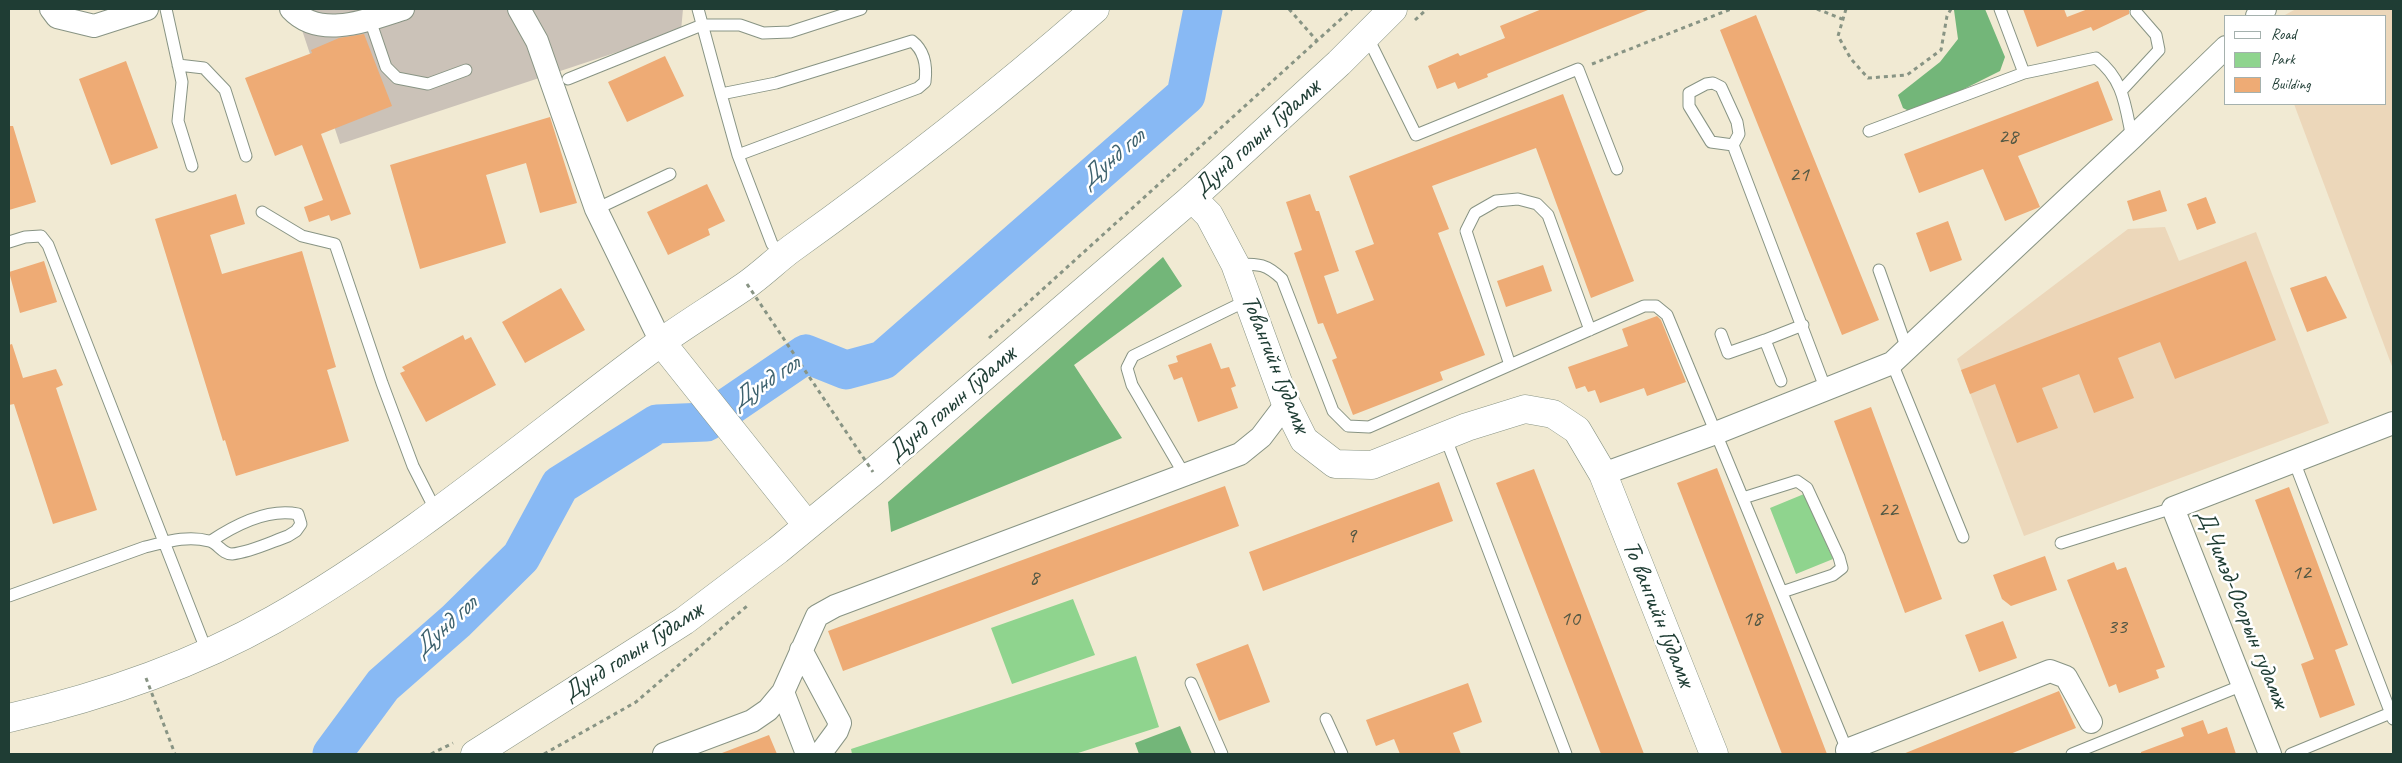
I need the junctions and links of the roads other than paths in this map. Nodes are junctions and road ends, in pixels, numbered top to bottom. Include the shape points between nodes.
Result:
1 (51, 9) edge
2 (147, 9) edge
3 (166, 9) edge
4 (291, 9) edge
5 (402, 9) edge
6 (519, 9) edge
7 (698, 9) edge
8 (861, 9) edge
9 (1393, 9) edge
10 (2000, 9) edge
11 (2136, 12) dead end
12 (1083, 14) edge
13 (370, 20) junction
14 (702, 25) junction
15 (1366, 34) junction
16 (2224, 49) edge
17 (178, 65) junction
18 (466, 70) dead end
19 (2024, 73) junction
20 (568, 79) dead end
21 (2121, 91) junction
22 (721, 94) junction
23 (1869, 131) dead end
24 (2132, 138) junction
25 (1733, 144) junction
26 (738, 155) junction
27 (246, 156) dead end
28 (192, 166) dead end
29 (1617, 169) dead end
30 (670, 174) dead end
31 (1192, 198) junction
32 (596, 209) junction
33 (262, 212) dead end
34 (9, 242) edge
35 (783, 255) junction
36 (1235, 264) junction
37 (1879, 270) dead end
38 (1248, 300) junction
39 (1803, 325) junction
40 (1590, 330) junction
41 (1721, 334) dead end
42 (1765, 340) junction
43 (668, 352) junction
44 (1900, 356) junction
45 (1510, 365) junction
46 (1781, 381) dead end
47 (1826, 390) junction
48 (1286, 404) junction
49 (2393, 423) edge
50 (1716, 433) junction
51 (1445, 436) junction
52 (2294, 461) junction
53 (1184, 474) junction
54 (1603, 474) junction
55 (1742, 498) junction
56 (2173, 508) junction
57 (437, 513) junction
58 (799, 515) junction
59 (1963, 537) dead end
60 (212, 541) junction
61 (164, 543) junction
62 (2061, 543) dead end
63 (1782, 592) junction
64 (9, 596) edge
65 (802, 650) junction
66 (207, 652) junction
67 (1191, 683) dead end
68 (2243, 685) junction
69 (783, 692) junction
70 (2393, 714) edge
71 (9, 718) edge
72 (1326, 719) dead end
73 (2091, 722) dead end
74 (465, 748) edge
75 (1848, 752) edge
76 (664, 754) edge
77 (807, 754) edge
78 (820, 754) edge
79 (1222, 754) edge
80 (1342, 754) edge
81 (1566, 754) edge
82 (1714, 754) edge
83 (2072, 754) edge
84 (2270, 754) edge
85 (2292, 754) edge

1 - 2 street via 58,17 94,26
3 - 17 lane
4 - 13 street via 299,17 322,26
5 - 13 street
6 - 32 street via 538,41
7 - 14 lane
8 - 14 lane via 790,32 763,33 740,25
9 - 15 street, Дунд голын Гудамж
10 - 19 lane
11 - 21 lane via 2156,35 2159,50
12 - 35 street via 970,113
13 - 18 lane via 386,66 398,78 428,84
14 - 20 lane
14 - 22 lane
15 - 29 lane via 1416,135 1578,69
15 - 31 street, Дунд голын Гудамж via 1339,63
16 - 24 street
17 - 27 lane via 204,68 225,90
17 - 28 lane via 182,82 178,121
19 - 21 lane via 2096,58 2110,69
19 - 23 lane
21 - 24 lane
22 - 26 lane
22 - 26 lane via 776,83 912,41 923,56 925,82 918,88
24 - 44 street
25 - 25 lane via 1739,134 1737,122 1721,87 1706,84 1689,93 1689,106 1711,142
25 - 39 lane
26 - 35 lane via 772,244
30 - 32 lane
31 - 36 street, Товангийн Гудамж via 1209,215
31 - 58 street, Дунд голын Гудамж
32 - 43 street
33 - 57 lane via 302,236 335,244 409,457
34 - 61 lane via 41,236 48,245
35 - 43 street
36 - 38 street, Товангийн Гудамж
36 - 45 lane via 1271,268 1282,280 1333,411 1348,426 1369,426
37 - 44 lane
38 - 48 street, Товангийн Гудамж
38 - 53 lane via 1133,356 1127,368 1132,385
39 - 42 lane
39 - 47 lane
40 - 45 lane
40 - 45 lane via 1548,215 1537,204 1518,199 1496,201 1475,213 1466,231
40 - 50 lane via 1644,306 1656,306 1667,315
41 - 42 lane via 1728,353
42 - 46 lane
43 - 57 street
43 - 58 street
44 - 47 street
44 - 59 lane
47 - 50 street
48 - 51 street, Товангийн Гудамж via 1304,440 1335,464 1372,465
48 - 53 street via 1261,437 1240,454
49 - 52 street, Д.Чимэд-Осорын гудамж
50 - 54 street
50 - 55 lane
51 - 54 street, Товангийн Гудамж via 1525,409 1553,414 1577,430
51 - 81 lane
52 - 56 street, Д.Чимэд-Осорын гудамж
52 - 70 lane
53 - 65 street via 835,606 817,616
54 - 82 street, То вангийн Гудамж
55 - 63 lane
55 - 63 lane via 1797,481 1807,488 1839,557 1842,568 1833,575
56 - 62 lane
56 - 68 street, Д.Чимэд-Осорын гудамж
57 - 66 street via 332,584
58 - 74 street, Дунд голын Гудамж via 778,550 684,621
60 - 60 lane via 222,551 233,554 288,536 301,524 298,514 279,513 244,523
60 - 61 lane via 182,538
61 - 64 lane
61 - 66 lane
63 - 75 lane
65 - 69 street
65 - 78 street via 840,723
66 - 71 street via 146,678
67 - 79 lane
68 - 83 lane
68 - 84 street, Д.Чимэд-Осорын гудамж
69 - 76 street via 768,710 752,720
69 - 77 street
70 - 85 lane
72 - 80 lane
73 - 75 street via 2066,677 2050,672

